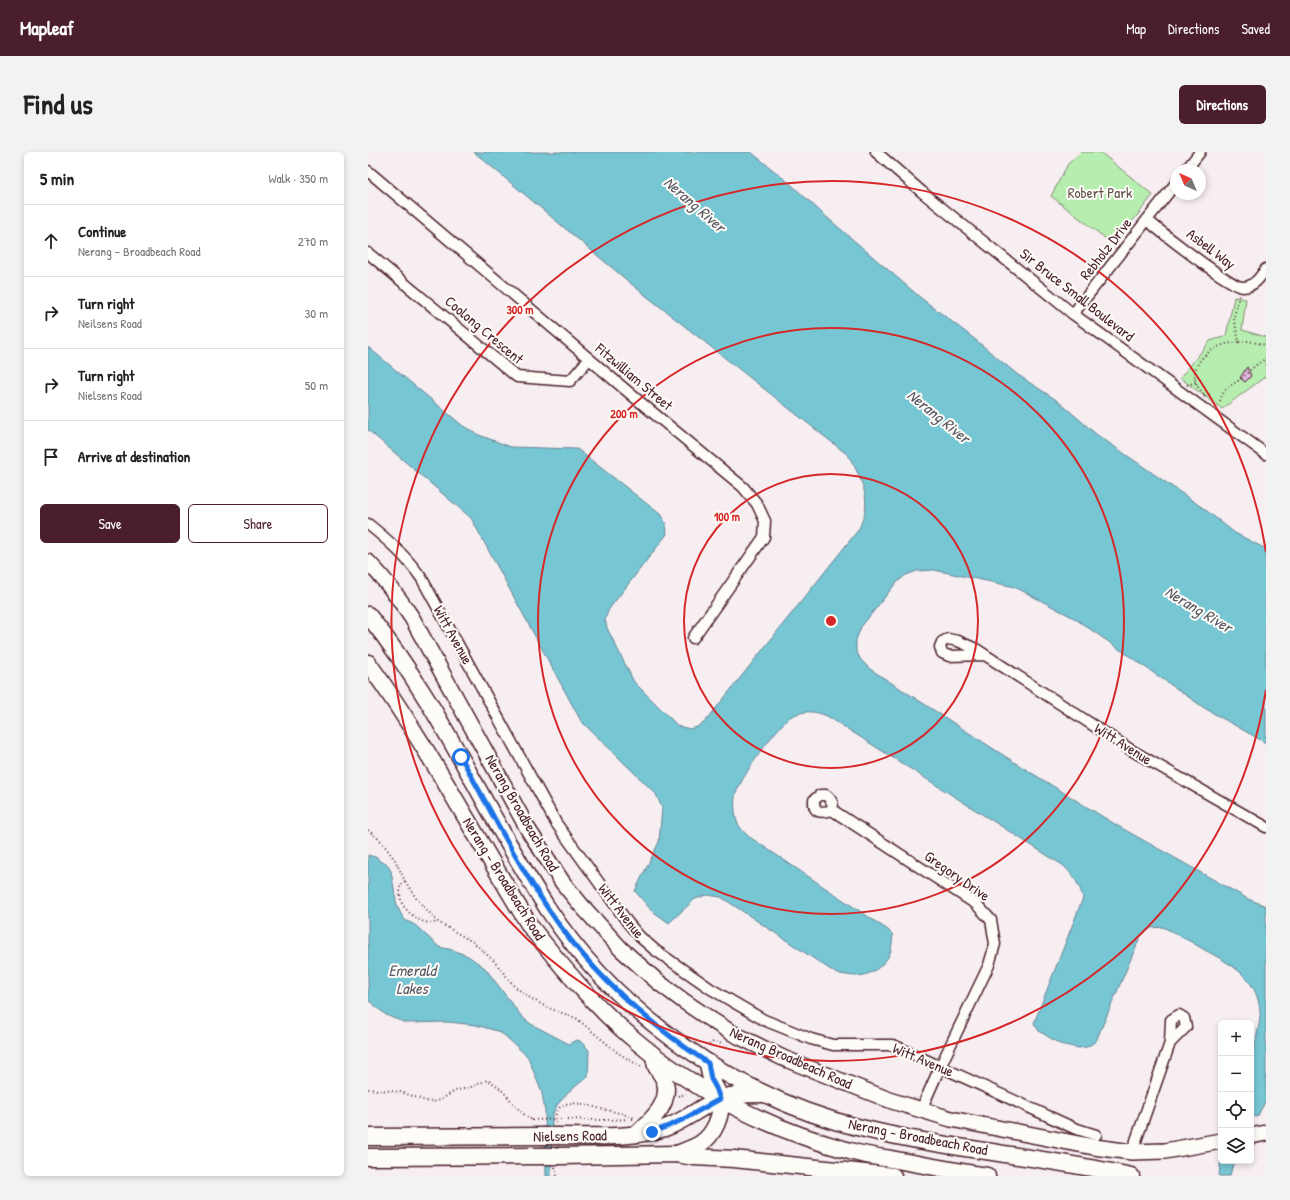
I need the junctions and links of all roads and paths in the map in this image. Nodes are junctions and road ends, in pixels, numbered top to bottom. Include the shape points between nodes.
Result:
1 (876, 152) edge
2 (1200, 152) edge
3 (1191, 164) edge
4 (368, 171) edge
5 (1170, 191) edge
6 (1147, 220) junction
7 (368, 253) edge
8 (1266, 269) edge
9 (1241, 288) junction
10 (1073, 314) junction
11 (1239, 342) junction
12 (1266, 345) edge
13 (589, 359) junction
14 (1266, 359) edge
15 (1196, 382) junction
16 (1187, 385) dead end
17 (1210, 394) dead end
18 (1205, 396) junction
19 (1220, 401) dead end
20 (1197, 405) junction
21 (1266, 454) edge
22 (368, 524) edge
23 (368, 562) edge
24 (368, 615) edge
25 (693, 638) dead end
26 (984, 655) dead end
27 (368, 663) edge
28 (832, 810) dead end
29 (1266, 827) edge
30 (368, 830) edge
31 (405, 882) junction
32 (438, 922) junction
33 (1170, 1043) dead end
34 (709, 1045) dead end
35 (730, 1046) dead end
36 (654, 1056) junction
37 (708, 1063) junction
38 (940, 1067) junction
39 (647, 1071) dead end
40 (368, 1089) edge
41 (764, 1094) junction
42 (720, 1099) junction
43 (921, 1110) junction
44 (1074, 1128) junction
45 (556, 1130) junction
46 (1266, 1133) edge
47 (637, 1134) junction
48 (1096, 1135) dead end
49 (1254, 1135) edge
50 (368, 1137) edge
51 (1218, 1142) edge
52 (1081, 1144) junction
53 (1133, 1147) junction
54 (677, 1154) junction
55 (368, 1157) edge
56 (552, 1159) junction
57 (557, 1176) edge
58 (893, 1176) edge
59 (986, 1176) edge
60 (1131, 1176) edge

1 - 10 street, Sir Bruce Small Boulevard
2 - 3 street
4 - 13 street, Fitzwilliam Street
5 - 6 street, Rebholz Drive
6 - 9 street, Asbell Way via 1231,284
6 - 10 street, Rebholz Drive
7 - 13 street, Coolong Crescent via 516,377 570,381
8 - 9 street, Asbell Way via 1251,286
9 - 11 path via 1234,318
10 - 20 street, Sir Bruce Small Boulevard
11 - 12 path
11 - 15 path via 1226,344 1208,353 1196,369
13 - 25 street, Fitzwilliam Street via 743,487 758,504 765,521 764,537
14 - 19 path via 1226,389
15 - 16 path
15 - 18 path
17 - 18 path
18 - 20 path
20 - 21 street, Sir Bruce Small Boulevard
22 - 38 street, Witt Avenue via 399,550 422,579 556,823 640,937 654,950 711,989 777,1025 833,1045 893,1045
23 - 43 street, Nerang Broadbeach Road via 388,584 412,618 529,831 563,883 621,949 658,982 732,1033 783,1058
24 - 37 main road, Nerang - Broadbeach Road via 424,694 524,870 560,926 592,965 628,1002 664,1032
26 - 29 street, Witt Avenue via 1130,750
27 - 36 main road, Nerang - Broadbeach Road via 433,761 530,926 595,1003
28 - 38 street, Gregory Drive via 976,904 991,920 995,944 989,965
30 - 31 path via 381,841 395,860
31 - 32 path
31 - 32 path via 400,886 403,904 416,918 432,924
32 - 39 path via 473,942 494,961 515,987 528,997 576,1018 618,1053
33 - 53 street
34 - 35 path via 715,1042
36 - 42 main road, Nerang - Broadbeach Road
36 - 47 main road via 665,1080 664,1102 657,1115
37 - 41 main road, Nerang - Broadbeach Road
37 - 42 main road via 711,1079
38 - 43 street, Gregory Drive
38 - 44 street, Witt Avenue
40 - 45 path, bridge via 400,1092 433,1102 457,1090 487,1080 532,1120 564,1119 636,1119 580,1103 568,1103 558,1108 554,1116
41 - 42 main road, Nielsens Road via 746,1094
41 - 60 main road, Nerang - Broadbeach Road via 825,1118 881,1133
42 - 47 main road, Nielsens Road via 666,1127
42 - 54 main road via 719,1117 712,1132 700,1144
42 - 59 main road, Nerang - Broadbeach Road via 779,1127 851,1151
43 - 52 street, Nerang Broadbeach Road via 982,1126
44 - 48 street, Witt Avenue
44 - 52 street
45 - 47 main road, Nielsens Road
45 - 50 main road, Nielsens Road, bridge via 542,1136
46 - 49 street
51 - 53 street via 1165,1151
52 - 53 street, Nerang Broadbeach Road
54 - 56 main road, Nielsens Road
54 - 58 main road
55 - 56 main road, Nielsens Road
56 - 57 path

